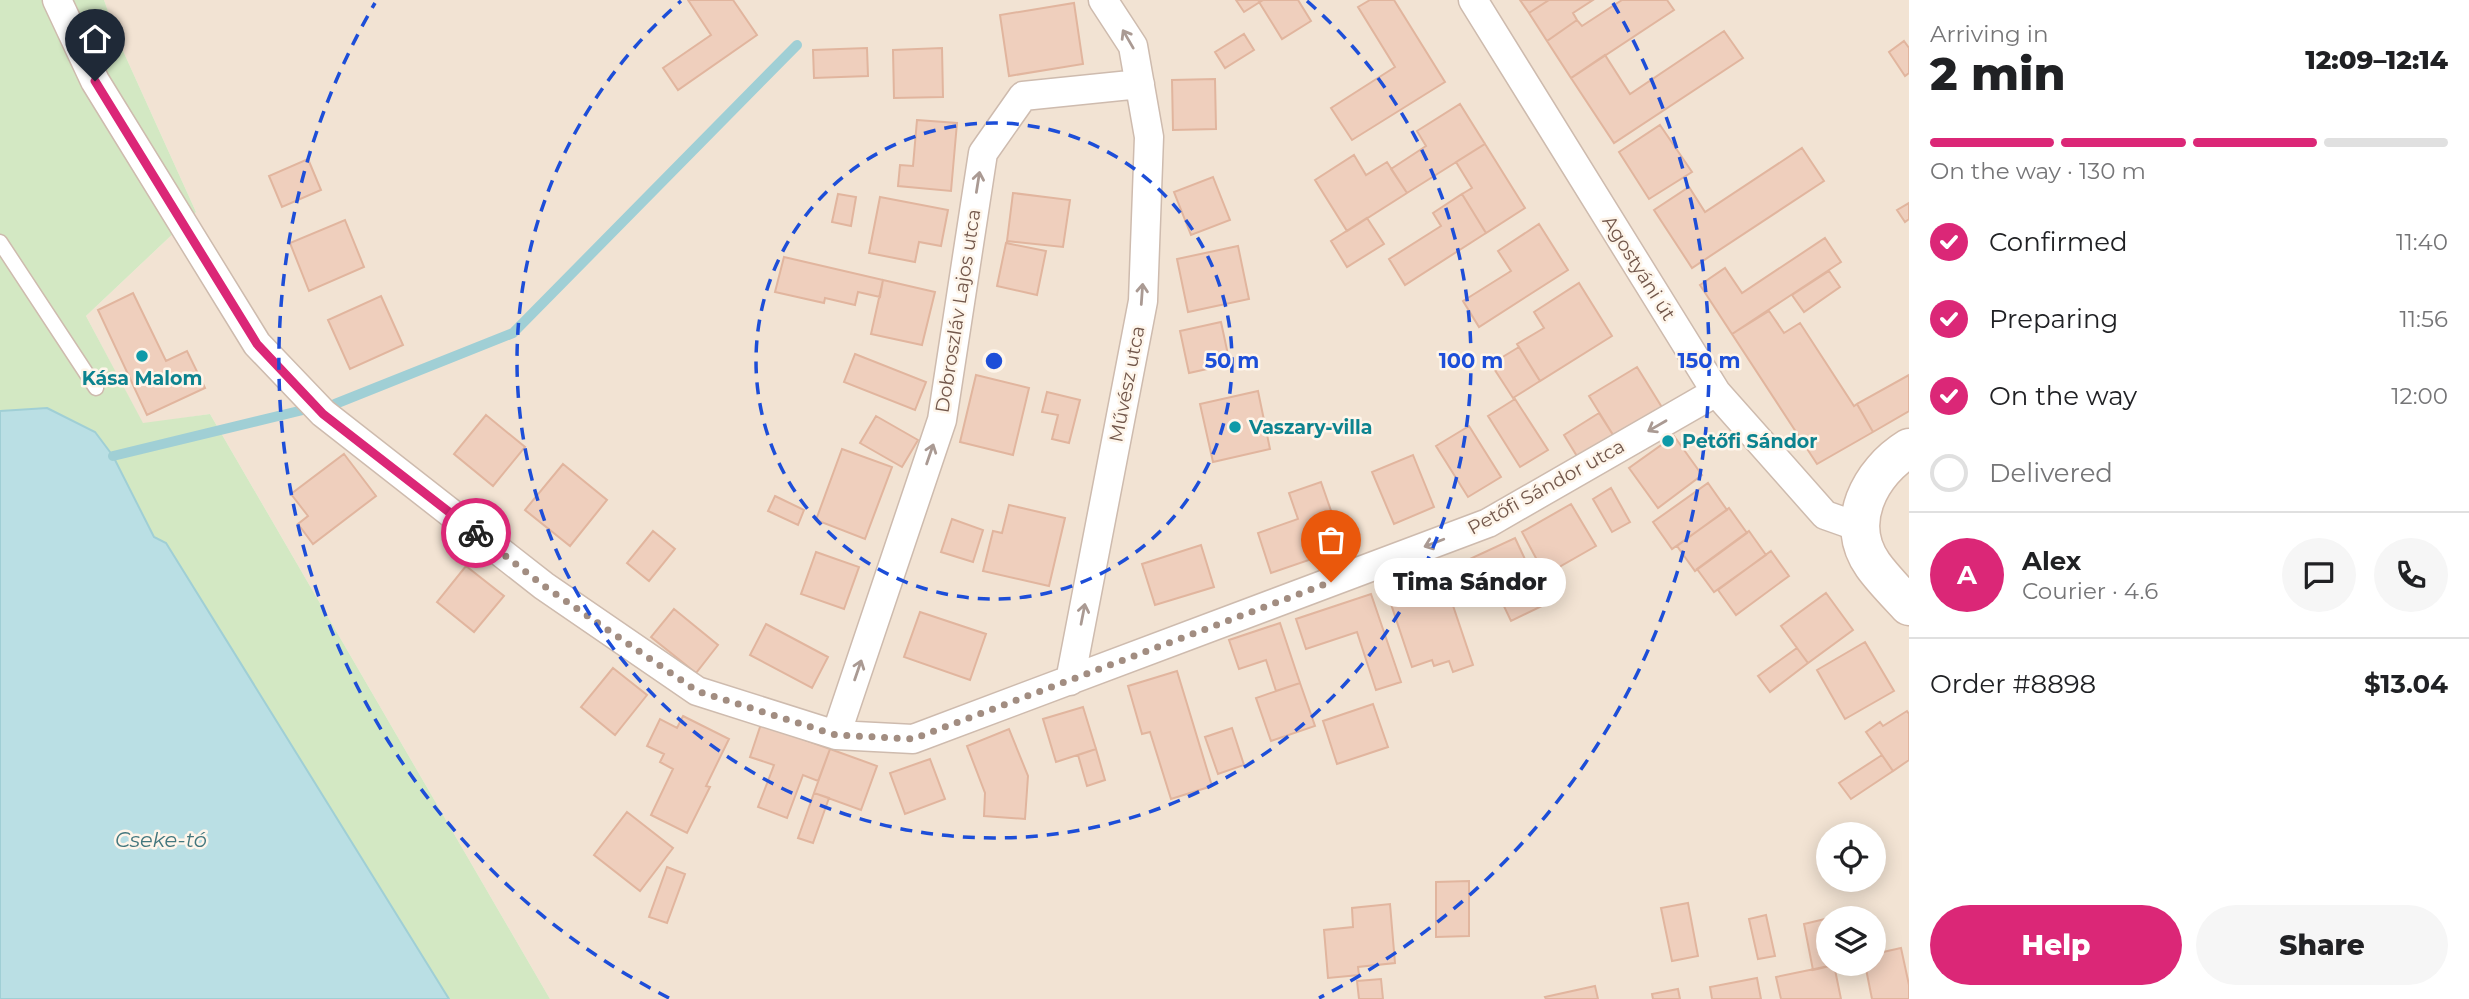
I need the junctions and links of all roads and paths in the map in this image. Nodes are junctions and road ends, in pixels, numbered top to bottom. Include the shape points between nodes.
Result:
1 (57, 0) edge
2 (1103, 0) edge
3 (1473, 0) edge
4 (1140, 84) junction
5 (0, 243) edge
6 (96, 388) dead end
7 (1716, 392) junction
8 (1909, 448) edge
9 (1859, 527) junction
10 (1909, 606) edge
11 (1070, 681) junction
12 (836, 735) junction

1 - 12 street, Petőfi Sándor utca via 95,81 257,344 323,414 544,586 697,691
4 -> 2 street via 1133,46
3 - 7 street, Agostyáni út
11 -> 4 street, Művész utca via 1143,301 1149,137
12 -> 4 street, Dobroszláv Lajos utca via 942,420 983,153 1023,96
5 - 6 lane
7 - 9 street, Agostyáni út via 1825,515
7 -> 11 street, Petőfi Sándor utca via 1488,523
8 - 9 main road via 1881,470 1868,490
9 - 10 main road via 1872,564
11 - 12 street, Petőfi Sándor utca via 913,739

